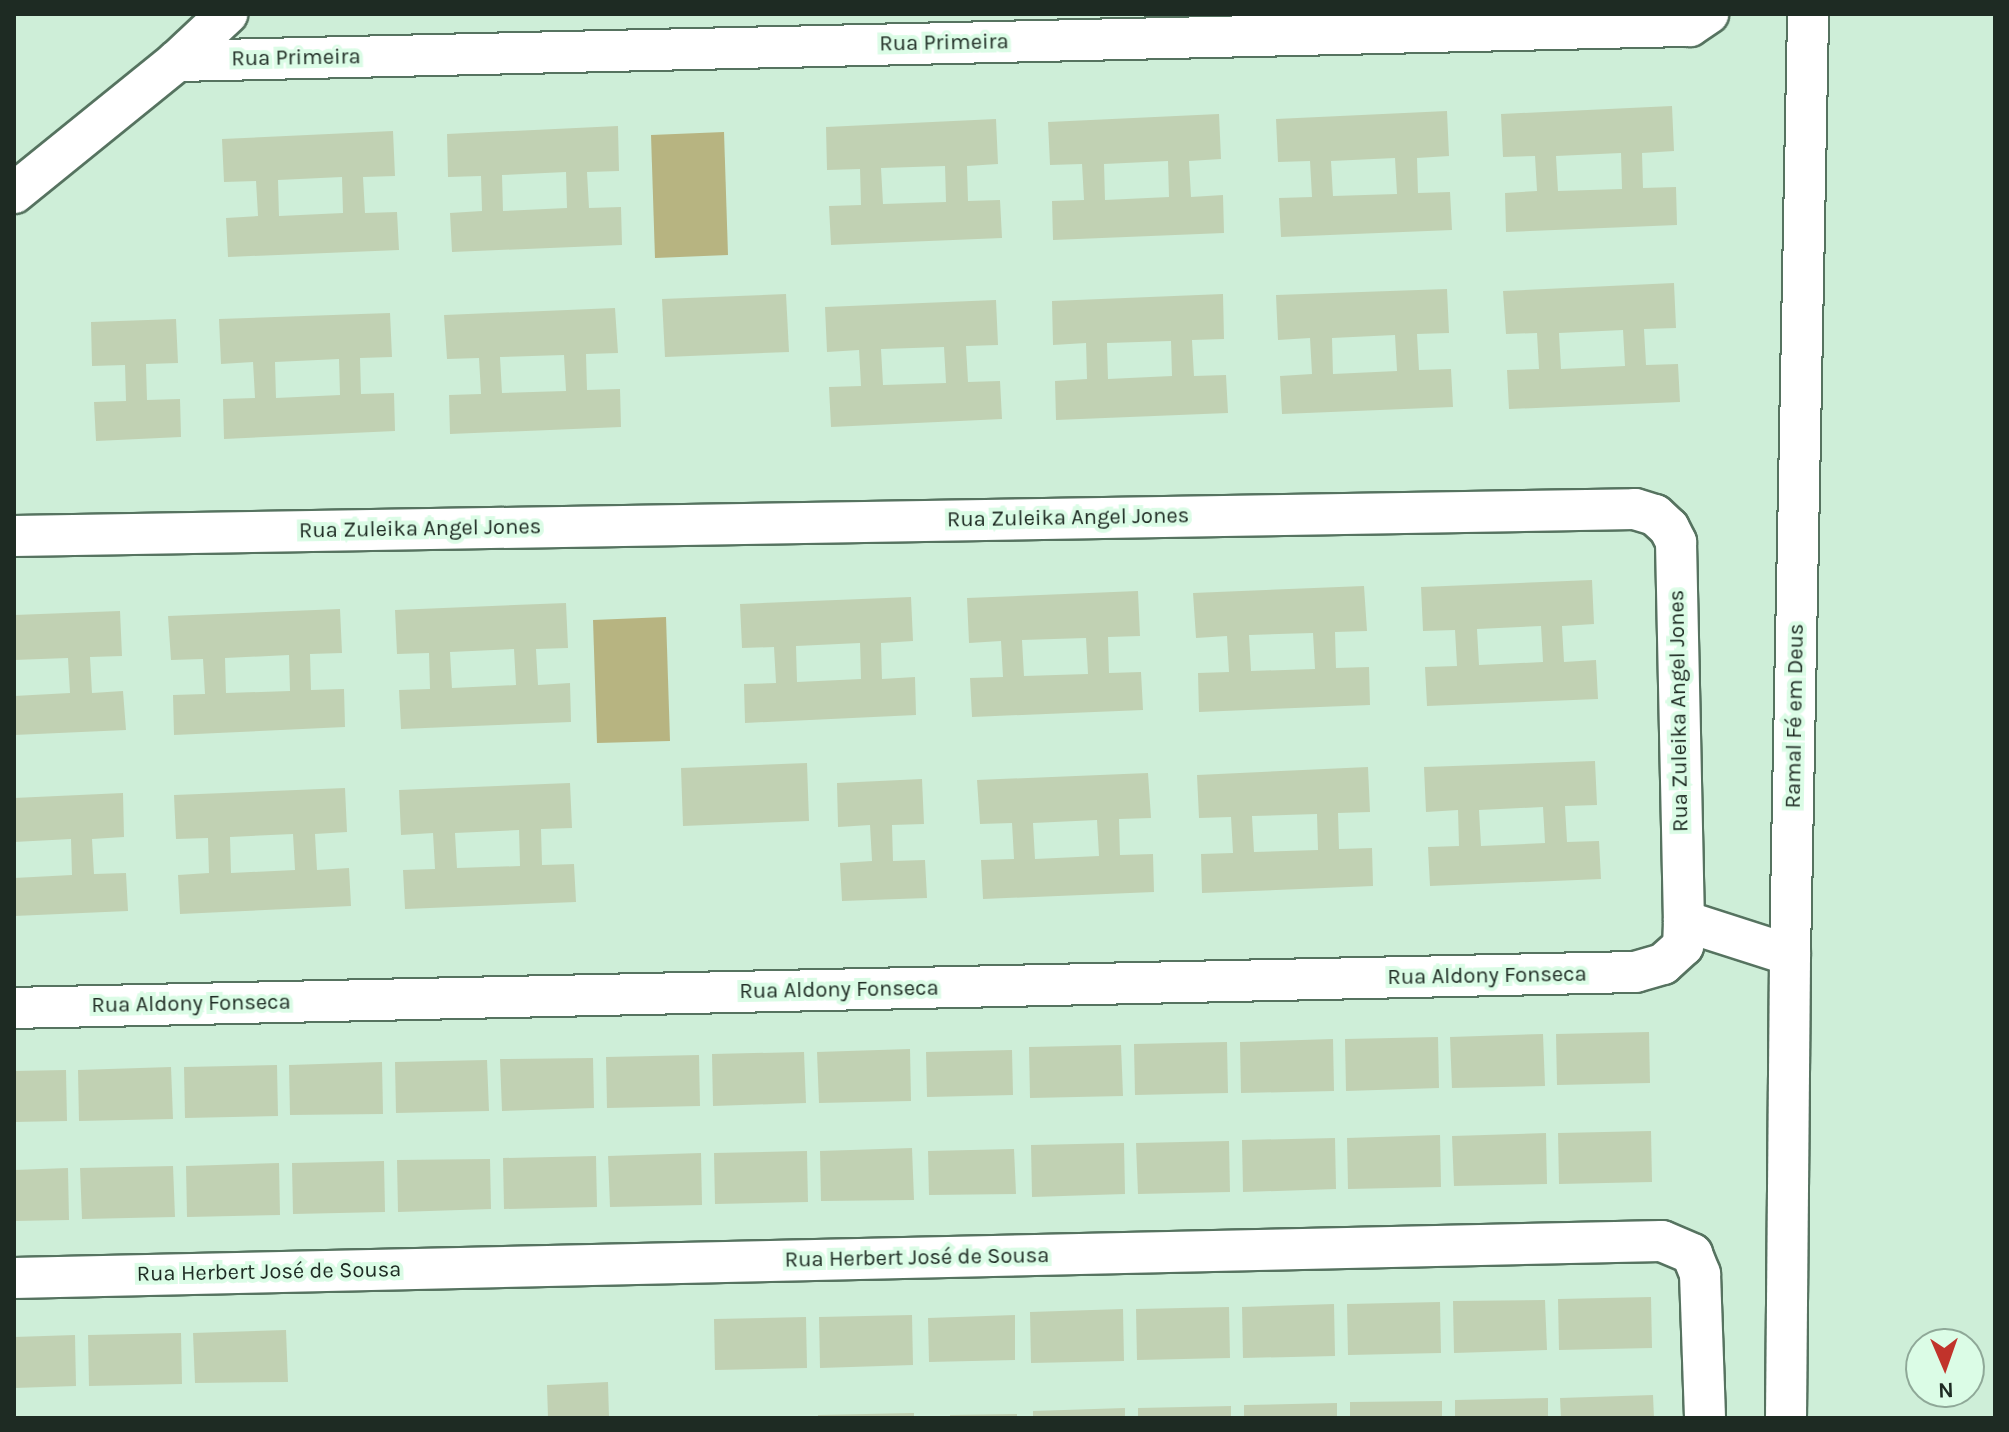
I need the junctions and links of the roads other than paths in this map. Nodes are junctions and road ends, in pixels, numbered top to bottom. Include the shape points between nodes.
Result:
1 (227, 14) edge
2 (1708, 14) edge
3 (1808, 14) edge
4 (177, 61) junction
5 (14, 193) edge
6 (14, 536) edge
7 (1684, 921) junction
8 (1790, 955) junction
9 (1663, 964) joint
10 (14, 1008) edge
11 (14, 1278) edge
12 (1705, 1418) edge
13 (1786, 1418) edge

1 - 4 street
2 - 4 street, Rua Primeira via 1690,26
3 - 8 street, Ramal Fé em Deus
4 - 5 street
6 - 7 street, Rua Zuleika Angel Jones via 1635,509 1655,515 1676,542
7 - 8 street
7 - 9 street, Rua Zuleika Angel Jones via 1683,946
8 - 13 street, Ramal Fé em Deus
9 - 10 street, Rua Aldony Fonseca via 1635,972
11 - 12 street, Rua Herbert José de Sousa via 1662,1241 1692,1254 1700,1274

